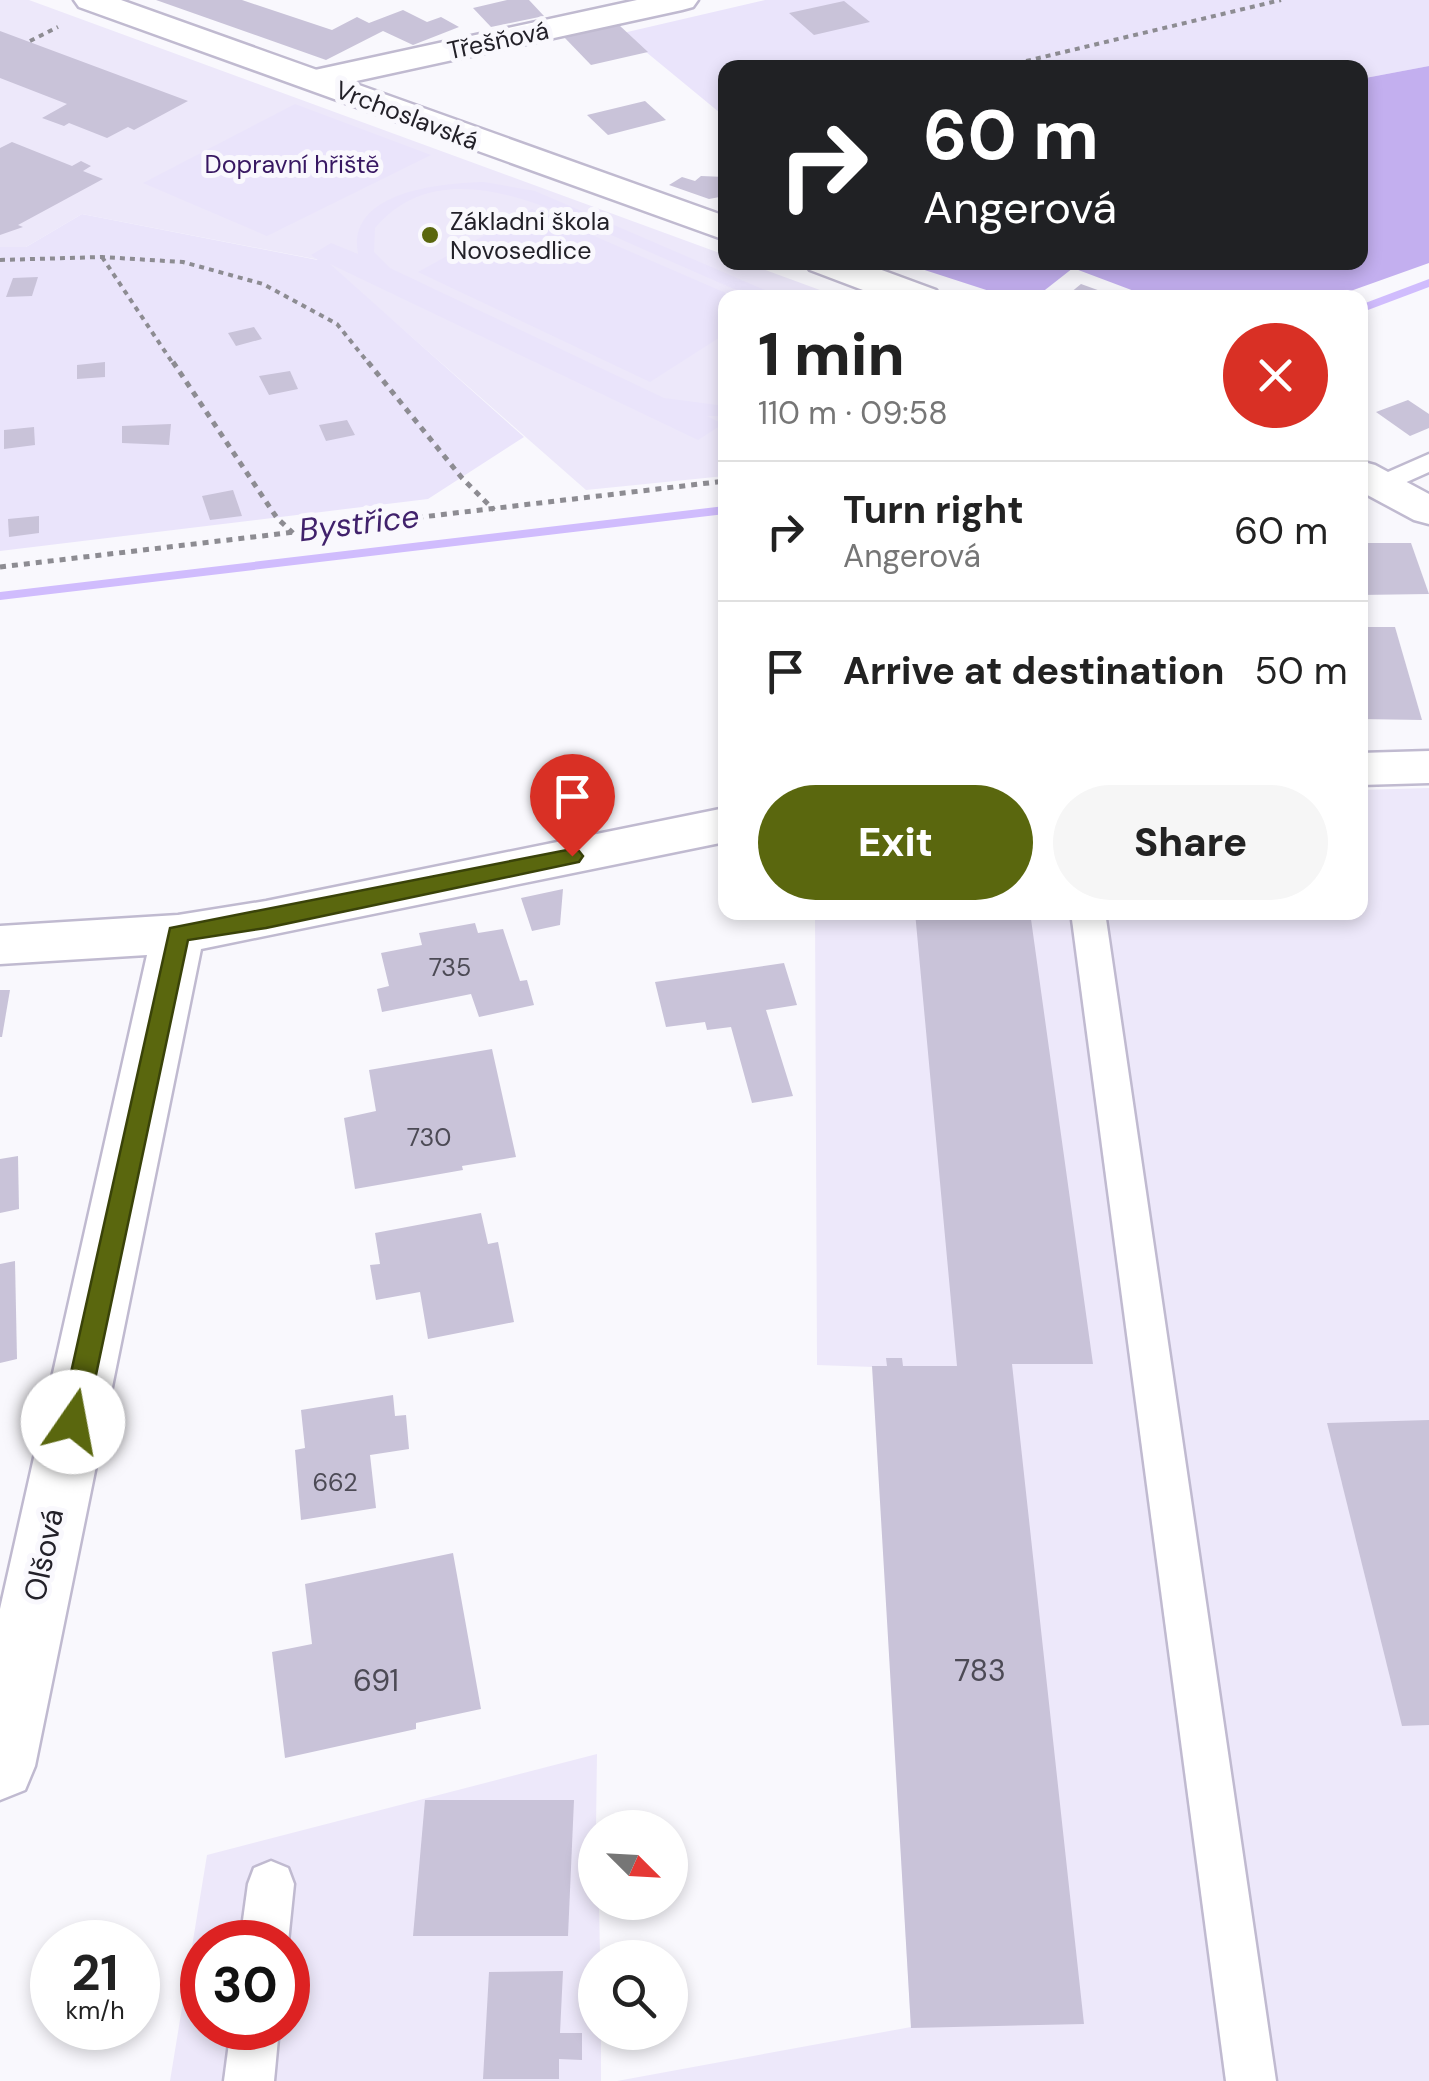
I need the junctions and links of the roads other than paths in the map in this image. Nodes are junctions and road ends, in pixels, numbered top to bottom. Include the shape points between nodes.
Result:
1 (90, 0) edge
2 (682, 0) edge
3 (627, 5) edge
4 (314, 80) junction
5 (718, 227) edge
6 (844, 270) edge
7 (900, 290) edge
8 (1429, 462) edge
9 (1371, 480) edge
10 (1429, 511) edge
11 (1429, 768) edge
12 (1368, 769) edge
13 (718, 826) edge
14 (1089, 920) edge
15 (178, 934) junction
16 (0, 945) edge
17 (3, 1737) edge
18 (271, 1884) dead end
19 (267, 1920) edge
20 (253, 2050) edge
21 (250, 2081) edge
22 (1251, 2081) edge

1 - 4 street, Vrchoslavská
2 - 3 street, Třešňová
3 - 4 street, Třešňová
4 - 5 street, Vrchoslavská
6 - 7 street
8 - 9 lane
9 - 10 street
11 - 12 street
13 - 15 street
14 - 22 lane
15 - 16 street
15 - 17 street, Olšová
18 - 19 lane
20 - 21 lane

